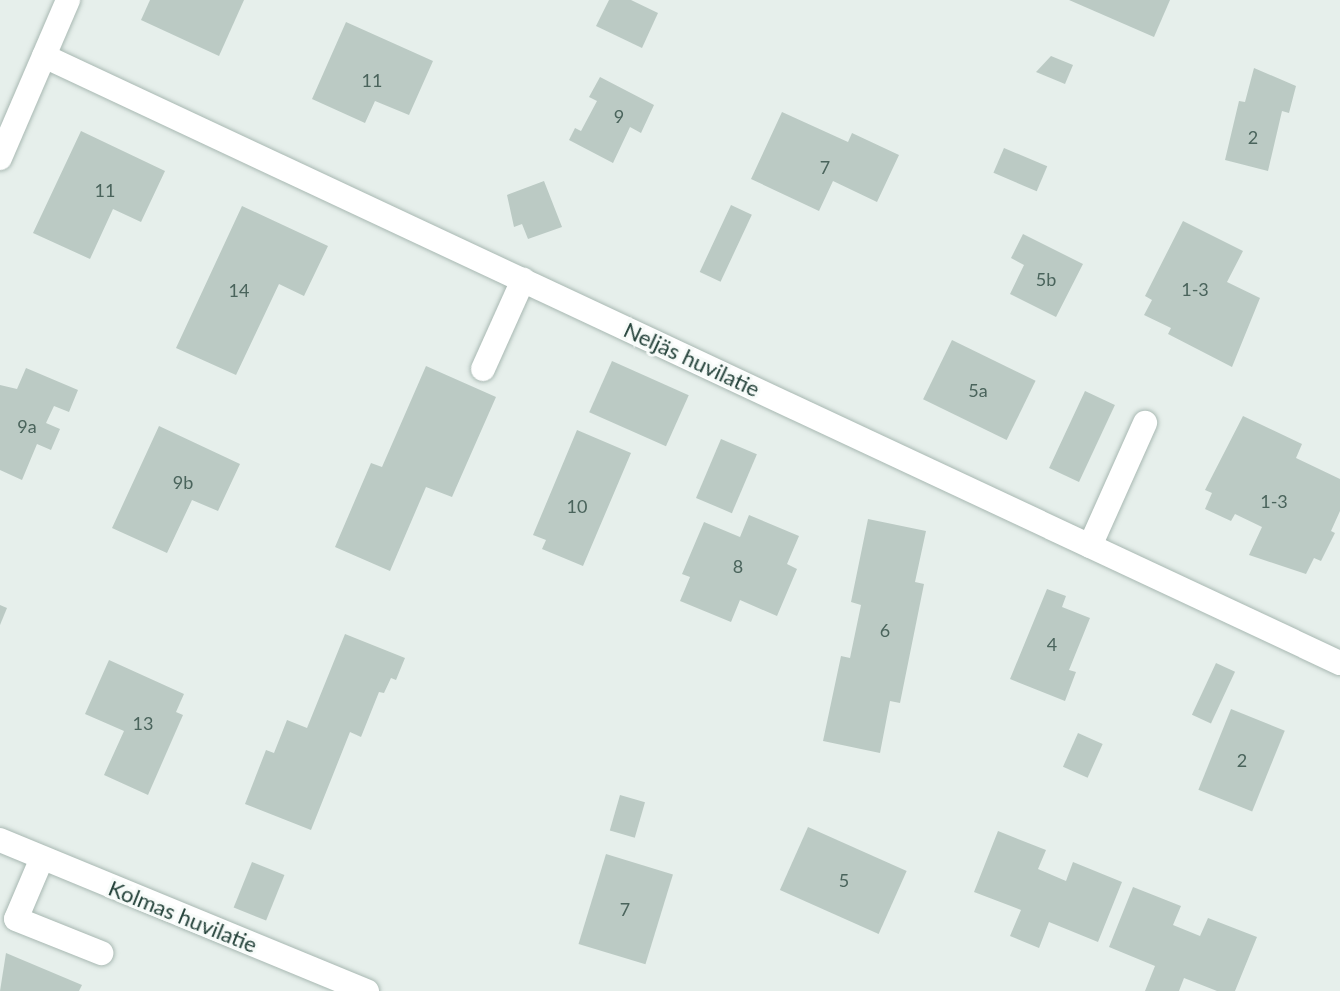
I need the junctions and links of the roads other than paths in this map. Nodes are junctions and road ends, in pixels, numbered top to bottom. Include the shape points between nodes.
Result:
1 (68, 0) edge
2 (44, 56) junction
3 (0, 158) edge
4 (523, 280) junction
5 (483, 369) dead end
6 (1145, 423) dead end
7 (1090, 546) junction
8 (1340, 663) edge
9 (0, 840) edge
10 (42, 858) junction
11 (101, 953) dead end
12 (367, 991) edge

1 - 2 street
2 - 3 street
2 - 4 street, Neljäs huvilatie
4 - 5 street
4 - 7 street, Neljäs huvilatie
6 - 7 street
7 - 8 street, Neljäs huvilatie
9 - 10 street, Kolmas huvilatie
10 - 11 street via 16,919
10 - 12 street, Kolmas huvilatie

